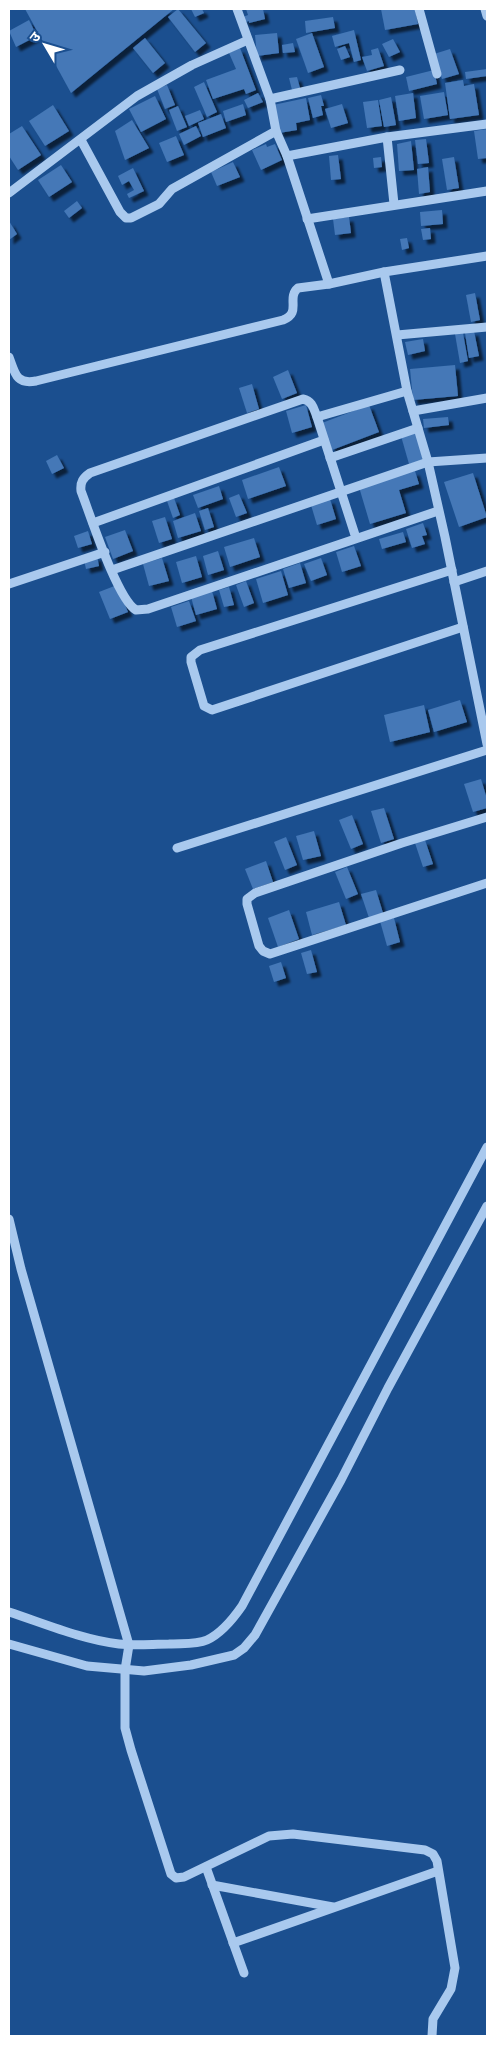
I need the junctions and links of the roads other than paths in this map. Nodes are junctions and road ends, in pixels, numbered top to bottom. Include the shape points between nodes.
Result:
1 (237, 9) edge
2 (419, 9) edge
3 (485, 9) edge
4 (487, 16) edge
5 (248, 40) junction
6 (400, 70) dead end
7 (437, 74) dead end
8 (270, 99) junction
9 (487, 124) edge
10 (276, 131) junction
11 (386, 136) junction
12 (80, 140) junction
13 (287, 156) junction
14 (487, 191) edge
15 (9, 193) edge
16 (394, 204) junction
17 (307, 219) junction
18 (487, 256) edge
19 (384, 272) junction
20 (329, 284) junction
21 (487, 327) edge
22 (397, 336) junction
23 (9, 357) edge
24 (407, 391) junction
25 (487, 398) edge
26 (413, 411) junction
27 (317, 417) junction
28 (418, 428) junction
29 (324, 440) junction
30 (330, 458) junction
31 (487, 458) edge
32 (428, 462) junction
33 (341, 491) junction
34 (438, 511) junction
35 (93, 523) junction
36 (356, 538) junction
37 (105, 552) junction
38 (112, 570) junction
39 (452, 570) junction
40 (487, 571) edge
41 (454, 582) junction
42 (9, 584) edge
43 (463, 627) junction
44 (487, 744) edge
45 (487, 750) edge
46 (487, 816) edge
47 (177, 848) dead end
48 (487, 883) edge
49 (487, 1147) edge
50 (487, 1206) edge
51 (9, 1219) edge
52 (9, 1612) edge
53 (9, 1644) edge
54 (129, 1645) junction
55 (125, 1670) junction
56 (206, 1867) junction
57 (438, 1870) junction
58 (212, 1885) junction
59 (335, 1907) junction
60 (234, 1943) junction
61 (244, 1973) dead end
62 (432, 2036) edge

1 - 5 street
2 - 7 street
3 - 4 street
5 - 8 street
5 - 12 street via 192,64 137,96
6 - 8 street
8 - 10 street
9 - 11 street
10 - 12 street via 172,189 159,204 131,218 120,212
10 - 13 street
11 - 13 street
11 - 16 street
12 - 15 street
13 - 17 street
14 - 16 street
16 - 17 street
17 - 20 street
18 - 19 street
19 - 20 street
19 - 22 street
20 - 23 street via 298,288 292,314 283,320 36,381 18,379
21 - 22 street
22 - 24 street
24 - 26 street
24 - 27 street
25 - 26 street
26 - 28 street
27 - 29 street
27 - 35 street via 312,404 304,399 90,473 83,478 81,490
28 - 30 street
28 - 32 street
29 - 30 street
29 - 35 street
30 - 33 street
31 - 32 street
32 - 33 street
32 - 34 street
33 - 36 street
33 - 38 street
34 - 36 street
34 - 39 street
35 - 37 street
36 - 38 street via 142,610 136,610 127,603
37 - 38 street
37 - 42 street
39 - 41 street
39 - 43 street via 200,650 191,657 191,662 204,706 212,710
40 - 41 street
41 - 43 street
43 - 44 street
45 - 47 street
46 - 48 street via 255,894 247,899 247,904 259,946 270,954
49 - 54 street via 233,1620 206,1641
50 - 55 street via 342,1480 255,1635 234,1655 144,1671
51 - 54 street
52 - 54 street via 82,1635
53 - 55 street via 87,1666
54 - 55 street
55 - 56 street via 125,1728 171,1874 176,1878 184,1877
56 - 57 street via 269,1836 292,1834 425,1850 433,1854
56 - 58 street
57 - 59 street
57 - 62 street via 455,1968 451,1989 433,2019
58 - 59 street
58 - 60 street
59 - 60 street
60 - 61 street

